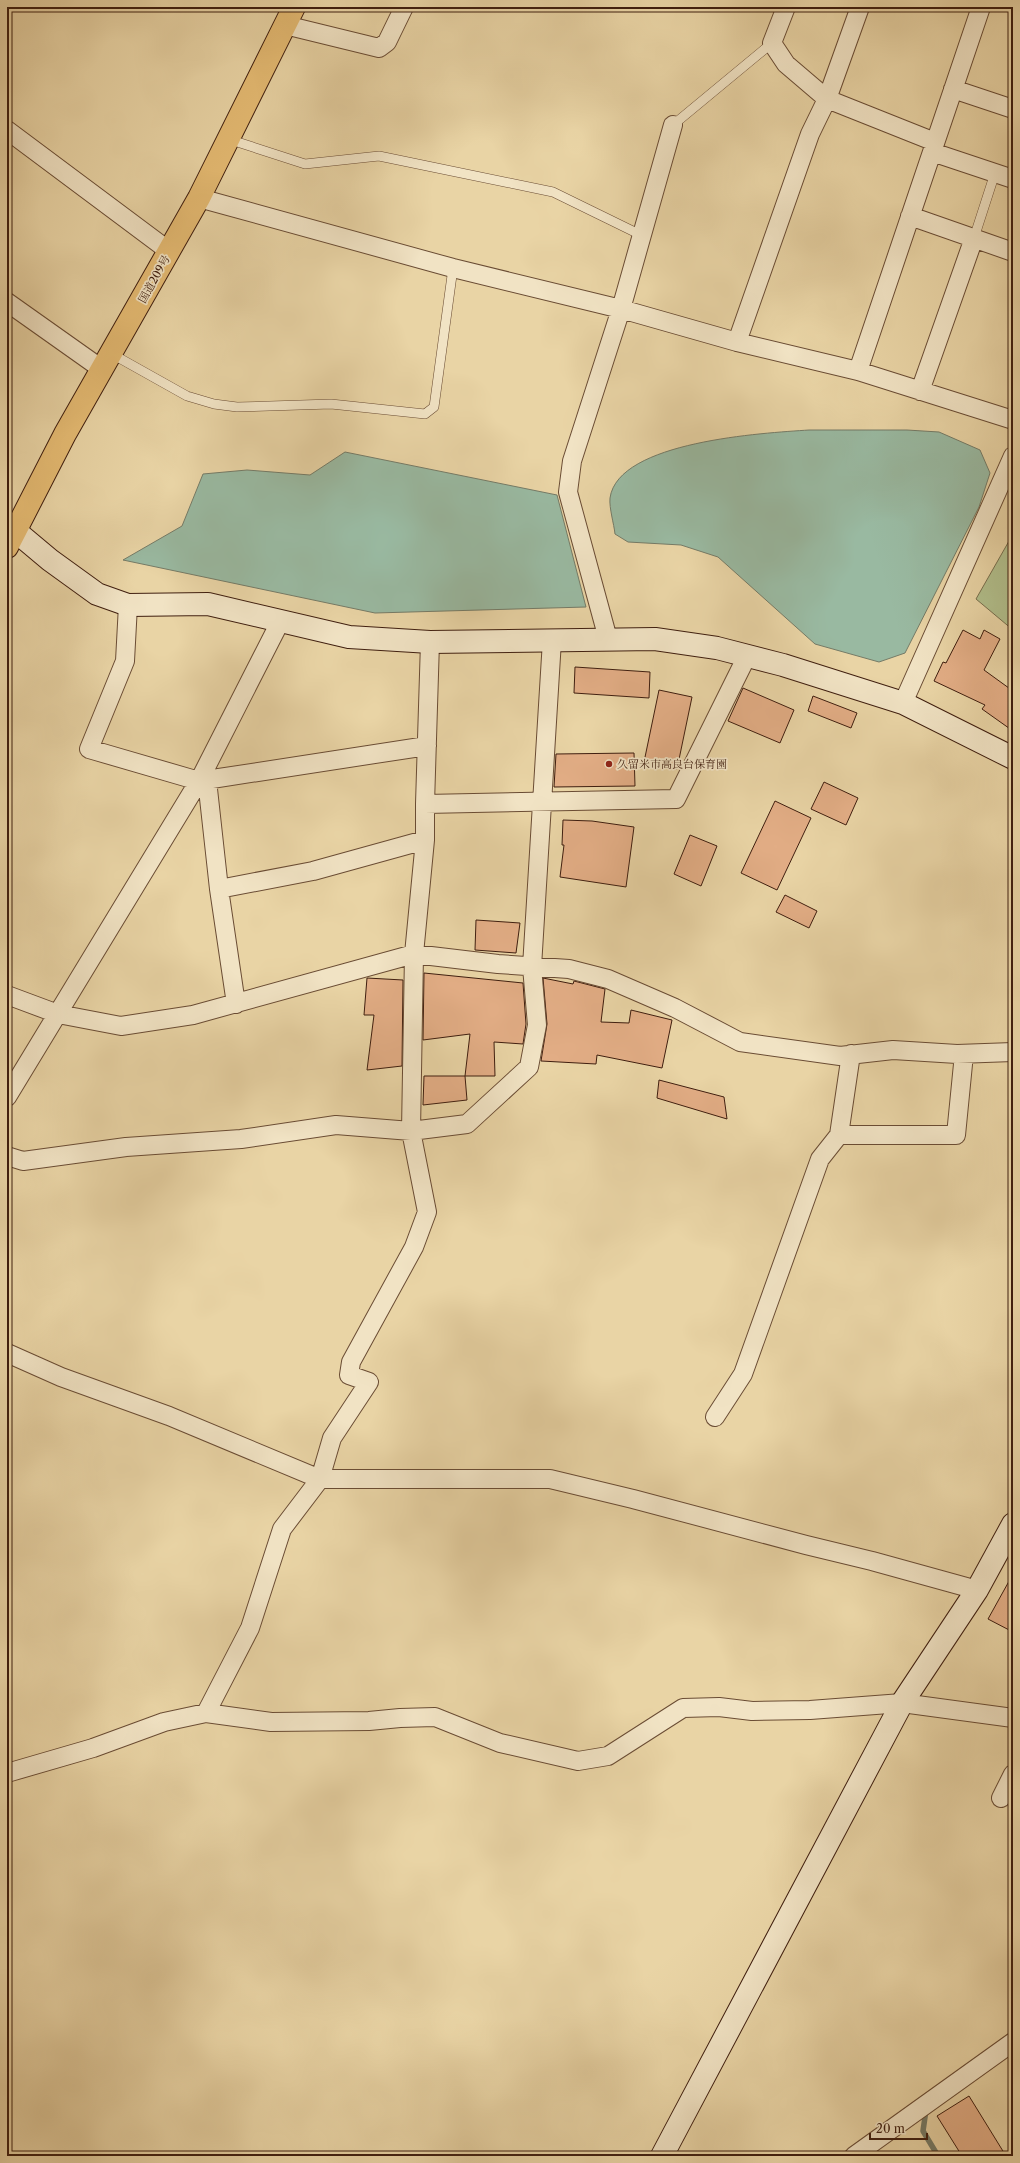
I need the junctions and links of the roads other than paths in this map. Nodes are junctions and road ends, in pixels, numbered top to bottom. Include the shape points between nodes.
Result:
1 (404, 7) edge
2 (786, 7) edge
3 (860, 7) edge
4 (980, 7) edge
5 (289, 16) edge
6 (772, 43) junction
7 (953, 89) junction
8 (827, 99) junction
9 (1013, 109) edge
10 (673, 125) joint
11 (7, 130) edge
12 (228, 139) junction
13 (933, 147) junction
14 (995, 173) junction
15 (1013, 179) edge
16 (199, 198) junction
17 (910, 216) junction
18 (643, 236) junction
19 (974, 238) junction
20 (169, 251) junction
21 (1013, 252) edge
22 (453, 268) junction
23 (7, 302) edge
24 (621, 309) junction
25 (737, 342) junction
26 (107, 362) junction
27 (858, 371) junction
28 (920, 390) junction
29 (1013, 420) edge
30 (1013, 456) edge
31 (10, 534) edge
32 (128, 605) junction
33 (281, 620) junction
34 (608, 639) junction
35 (552, 640) junction
36 (430, 642) junction
37 (747, 656) junction
38 (903, 703) junction
39 (427, 746) junction
40 (1013, 758) edge
41 (203, 781) junction
42 (541, 803) junction
43 (424, 804) junction
44 (425, 840) junction
45 (219, 889) junction
46 (414, 954) junction
47 (532, 967) junction
48 (7, 995) edge
49 (236, 1004) junction
50 (58, 1014) junction
51 (1013, 1052) edge
52 (851, 1054) junction
53 (964, 1054) junction
54 (7, 1097) edge
55 (411, 1131) junction
56 (839, 1135) junction
57 (7, 1156) edge
58 (7, 1354) edge
59 (715, 1417) dead end
60 (320, 1479) junction
61 (1013, 1524) edge
62 (977, 1590) junction
63 (902, 1703) junction
64 (206, 1713) junction
65 (1013, 1718) edge
66 (7, 1773) edge
67 (1013, 1774) edge
68 (1001, 1798) dead end
69 (1013, 2042) edge
70 (662, 2156) edge
71 (854, 2156) edge

1 - 5 street via 387,42 379,48
2 - 6 street
3 - 8 street
4 - 7 street
5 - 12 highway, 国道209号
6 - 8 street via 786,64
6 - 10 lane
7 - 9 street
7 - 13 street
8 - 13 street
8 - 25 street via 810,134
10 - 18 street
11 - 20 street
12 - 16 highway, 国道209号
12 - 18 lane via 305,164 379,156 553,192
13 - 14 street
13 - 17 street
14 - 15 street
14 - 19 lane
16 - 20 highway, 国道209号
16 - 22 street
17 - 19 street
17 - 27 street
18 - 24 street
19 - 21 street
19 - 28 street
20 - 26 highway, 国道209号
22 - 24 street
22 - 26 lane via 434,407 425,414 331,404 237,407 214,404 187,396
23 - 26 street
24 - 25 street
24 - 34 street via 572,461 568,492
25 - 27 street
26 - 31 highway, 国道209号
27 - 28 street
28 - 29 street
30 - 38 street
31 - 32 street via 97,594
32 - 33 street via 208,604
32 - 41 street via 125,661 89,749
33 - 36 street via 349,637
33 - 41 street
34 - 35 street
34 - 37 street via 655,639 717,648
35 - 36 street
35 - 42 street
36 - 39 street
37 - 38 street
37 - 42 street via 676,799 560,800
38 - 40 street
39 - 41 street
39 - 43 street
41 - 45 street
41 - 50 street
42 - 43 street
42 - 47 street
43 - 44 street
44 - 45 street via 314,871
44 - 46 street
45 - 49 street
46 - 47 street
46 - 49 street
46 - 55 street
47 - 52 street via 569,969 608,979 676,1008 740,1042 840,1056
47 - 55 street via 537,1025 529,1067 467,1124
48 - 50 street
49 - 50 street via 193,1015 121,1026
50 - 54 street
51 - 53 street
52 - 53 street via 893,1050
52 - 56 street
53 - 56 street via 956,1135
55 - 57 street via 336,1125 242,1138 126,1147 22,1161
55 - 60 street via 427,1212 414,1247 352,1362 349,1375 369,1382 332,1438
56 - 59 street via 820,1159 743,1374
58 - 60 street via 61,1377 169,1416
60 - 62 street via 550,1479 872,1560
60 - 64 street via 282,1529 250,1628
61 - 62 street
62 - 63 street
63 - 64 street via 810,1710 684,1708 608,1756 578,1761 500,1743 435,1717 271,1722
63 - 65 street
63 - 70 street
64 - 66 street via 164,1722 93,1748
67 - 68 street
69 - 71 street

